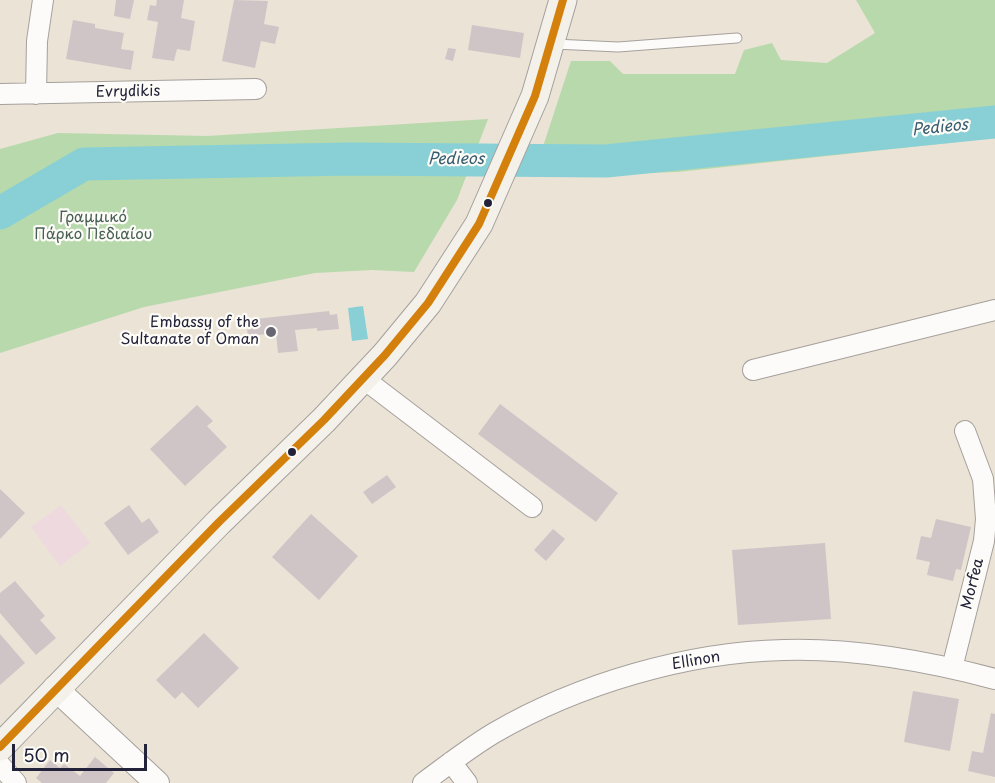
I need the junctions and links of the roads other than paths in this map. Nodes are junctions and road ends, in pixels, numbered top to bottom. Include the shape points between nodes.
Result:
1 (43, 0) edge
2 (563, 0) edge
3 (737, 38) dead end
4 (550, 44) junction
5 (256, 89) dead end
6 (0, 94) edge
7 (36, 94) junction
8 (995, 310) edge
9 (753, 370) dead end
10 (364, 379) junction
11 (965, 431) dead end
12 (532, 507) dead end
13 (952, 668) junction
14 (995, 679) edge
15 (56, 688) junction
16 (0, 747) edge
17 (451, 762) junction
18 (0, 765) edge
19 (16, 783) edge
20 (157, 783) edge
21 (423, 783) edge
22 (467, 783) edge

1 - 7 street
2 - 4 main road
3 - 4 lane via 618,47
4 - 10 main road via 534,96 479,224 428,303
5 - 7 street, Evrydikis
6 - 7 street, Evrydikis
8 - 9 street
10 - 12 street
10 - 15 main road
11 - 13 street, Morfea via 983,479 986,519
13 - 14 street, Ellinon
13 - 17 street, Ellinon via 829,651 784,650 695,660 648,670 576,694 492,734
15 - 16 main road
15 - 20 street
17 - 21 street, Ellinon
17 - 22 street
18 - 19 street

